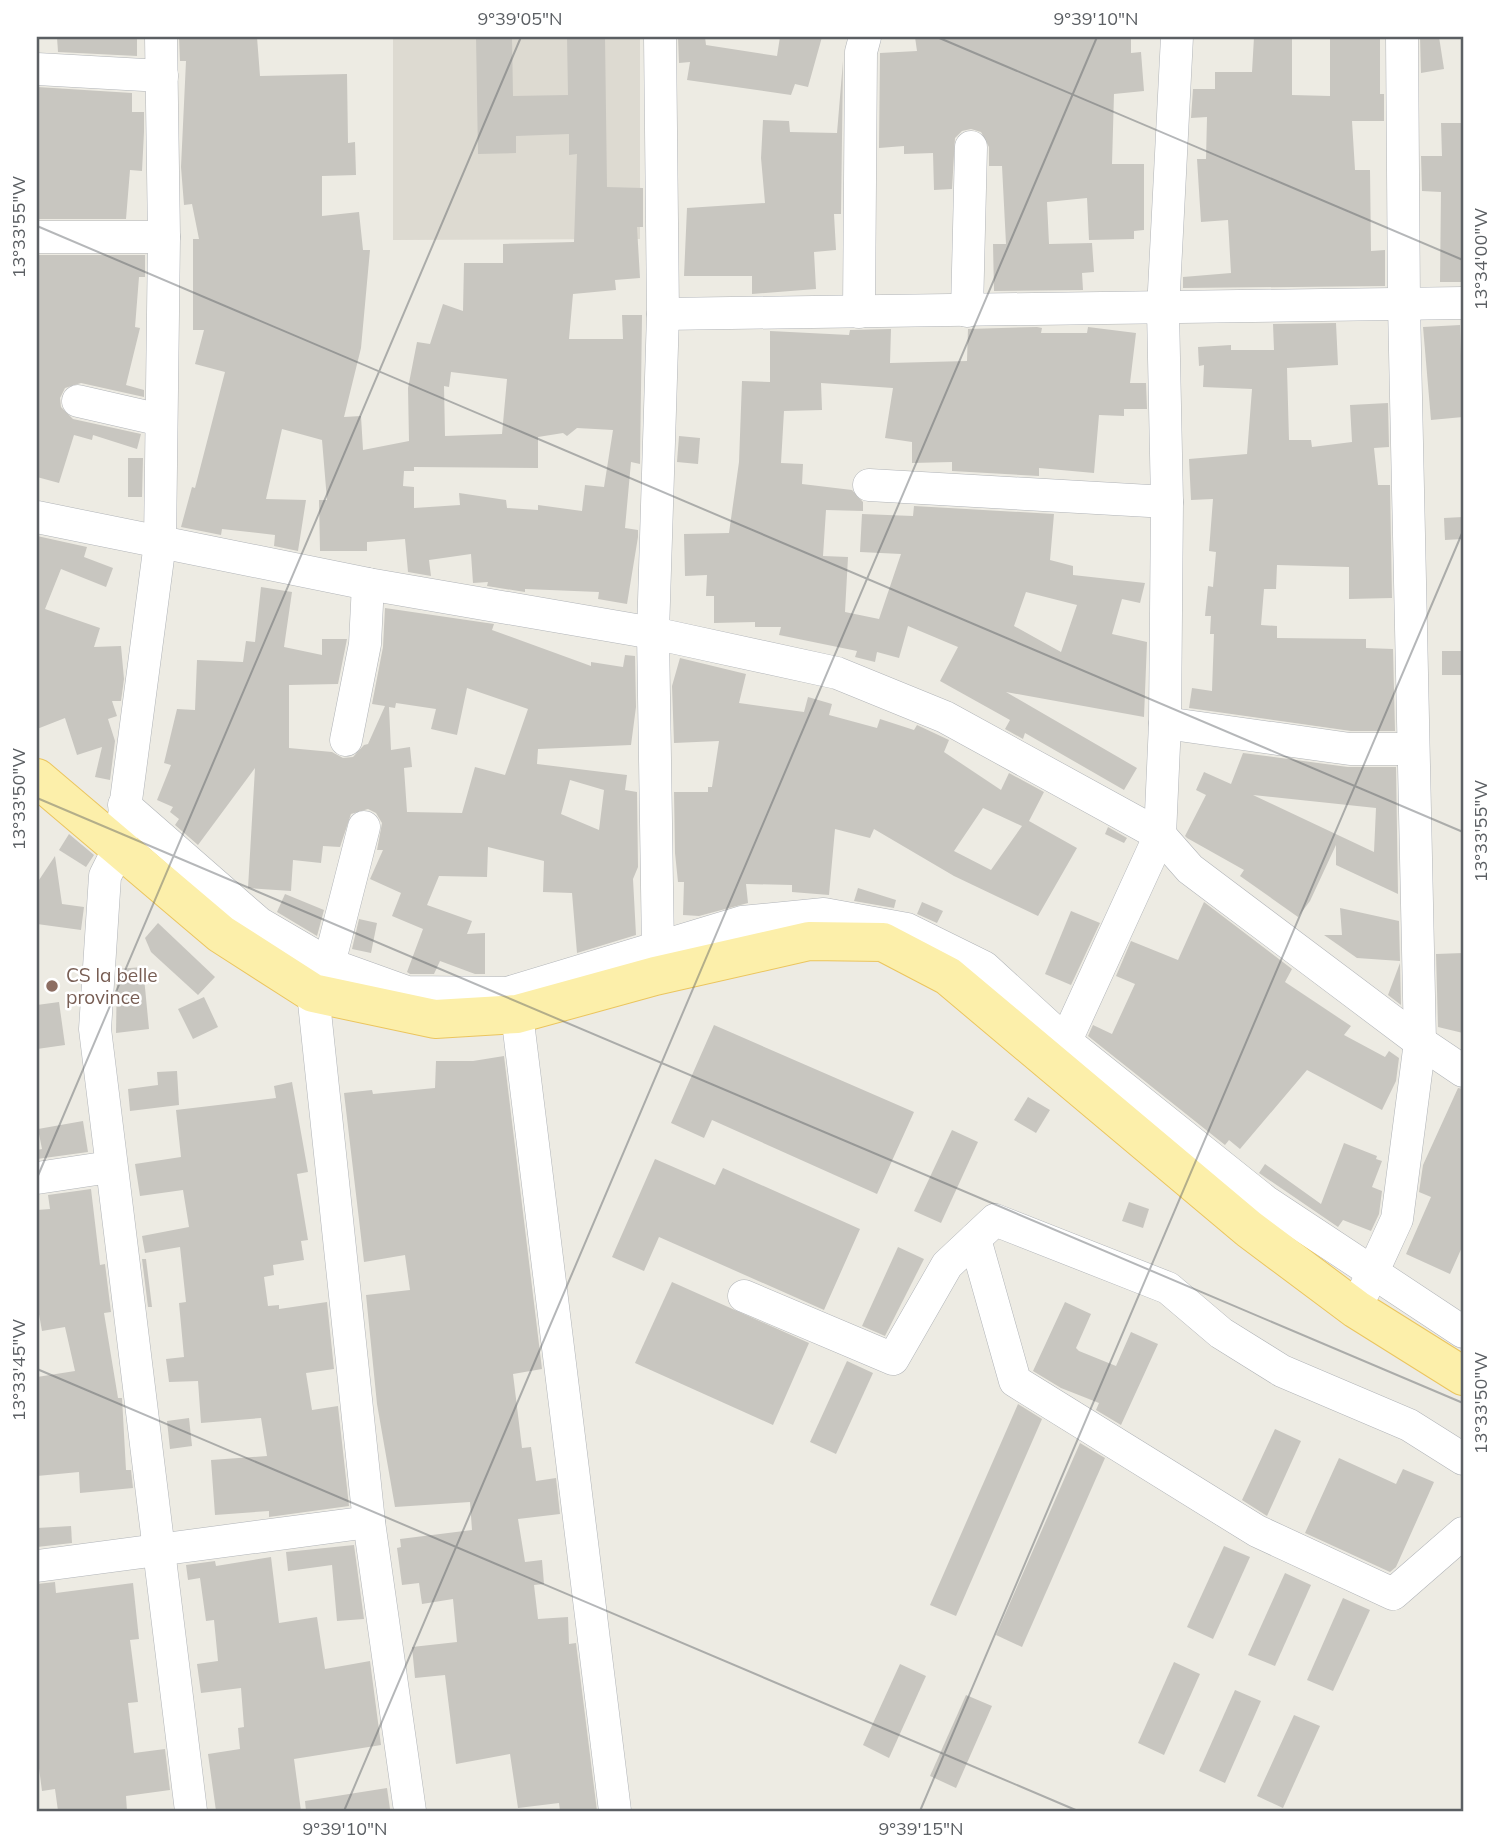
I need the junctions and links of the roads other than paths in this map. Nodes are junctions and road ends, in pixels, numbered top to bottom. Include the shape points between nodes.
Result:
1 (161, 37) edge
2 (660, 37) edge
3 (864, 37) edge
4 (1177, 37) edge
5 (1402, 37) edge
6 (37, 69) edge
7 (162, 76) junction
8 (971, 147) dead end
9 (37, 237) edge
10 (164, 237) junction
11 (1463, 303) edge
12 (1404, 305) junction
13 (1163, 310) junction
14 (967, 311) junction
15 (859, 312) junction
16 (663, 314) junction
17 (78, 401) dead end
18 (162, 420) junction
19 (869, 485) dead end
20 (1167, 502) junction
21 (37, 517) edge
22 (160, 543) junction
23 (368, 584) junction
24 (653, 633) junction
25 (1165, 723) junction
26 (346, 740) dead end
27 (1413, 749) junction
28 (37, 778) edge
29 (124, 805) junction
30 (363, 827) dead end
31 (1160, 835) junction
32 (120, 846) junction
33 (656, 962) junction
34 (321, 979) junction
35 (517, 1014) junction
36 (1420, 1042) junction
37 (1060, 1054) junction
38 (1463, 1071) edge
39 (110, 1167) junction
40 (37, 1178) edge
41 (975, 1239) junction
42 (1371, 1275) junction
43 (744, 1296) dead end
44 (1356, 1309) junction
45 (1463, 1332) edge
46 (1463, 1376) edge
47 (1463, 1459) edge
48 (369, 1522) junction
49 (1463, 1533) edge
50 (158, 1552) junction
51 (37, 1566) edge
52 (191, 1811) edge
53 (410, 1811) edge
54 (615, 1811) edge

1 - 7 street
2 - 16 street
3 - 15 street
4 - 13 street
5 - 12 street
6 - 7 street
7 - 10 street
8 - 14 street
9 - 10 street
10 - 18 street
11 - 12 street
12 - 13 street
12 - 27 street
13 - 14 street
13 - 20 street
14 - 15 street
15 - 16 street
16 - 24 street
17 - 18 street
18 - 22 street
19 - 20 street
20 - 25 street
21 - 22 street
22 - 23 street
22 - 29 street
23 - 24 street
23 - 26 street via 365,644
24 - 31 street via 837,673 945,717
24 - 33 street
25 - 27 street via 1350,749
25 - 31 street
27 - 36 street
28 - 32 main road
29 - 32 street
29 - 34 street
30 - 34 street
31 - 36 street via 1190,869
31 - 37 street
32 - 34 main road via 221,934
32 - 39 street via 105,876 95,1029
33 - 34 street via 507,993 407,992
33 - 35 main road
33 - 37 main road via 809,941 883,942 948,976
34 - 35 main road via 435,1019
34 - 48 street
35 - 54 street
36 - 38 street
36 - 42 street via 1397,1219
37 - 42 street
37 - 44 main road via 1249,1229
39 - 40 street
39 - 50 street
41 - 43 street via 947,1265 893,1359
41 - 47 street via 995,1220 1167,1288 1221,1333 1282,1371 1409,1424
41 - 49 street via 1015,1381 1256,1531 1393,1594
42 - 44 street
42 - 45 street
44 - 46 main road
48 - 50 street
48 - 53 street
50 - 51 street
50 - 52 street

